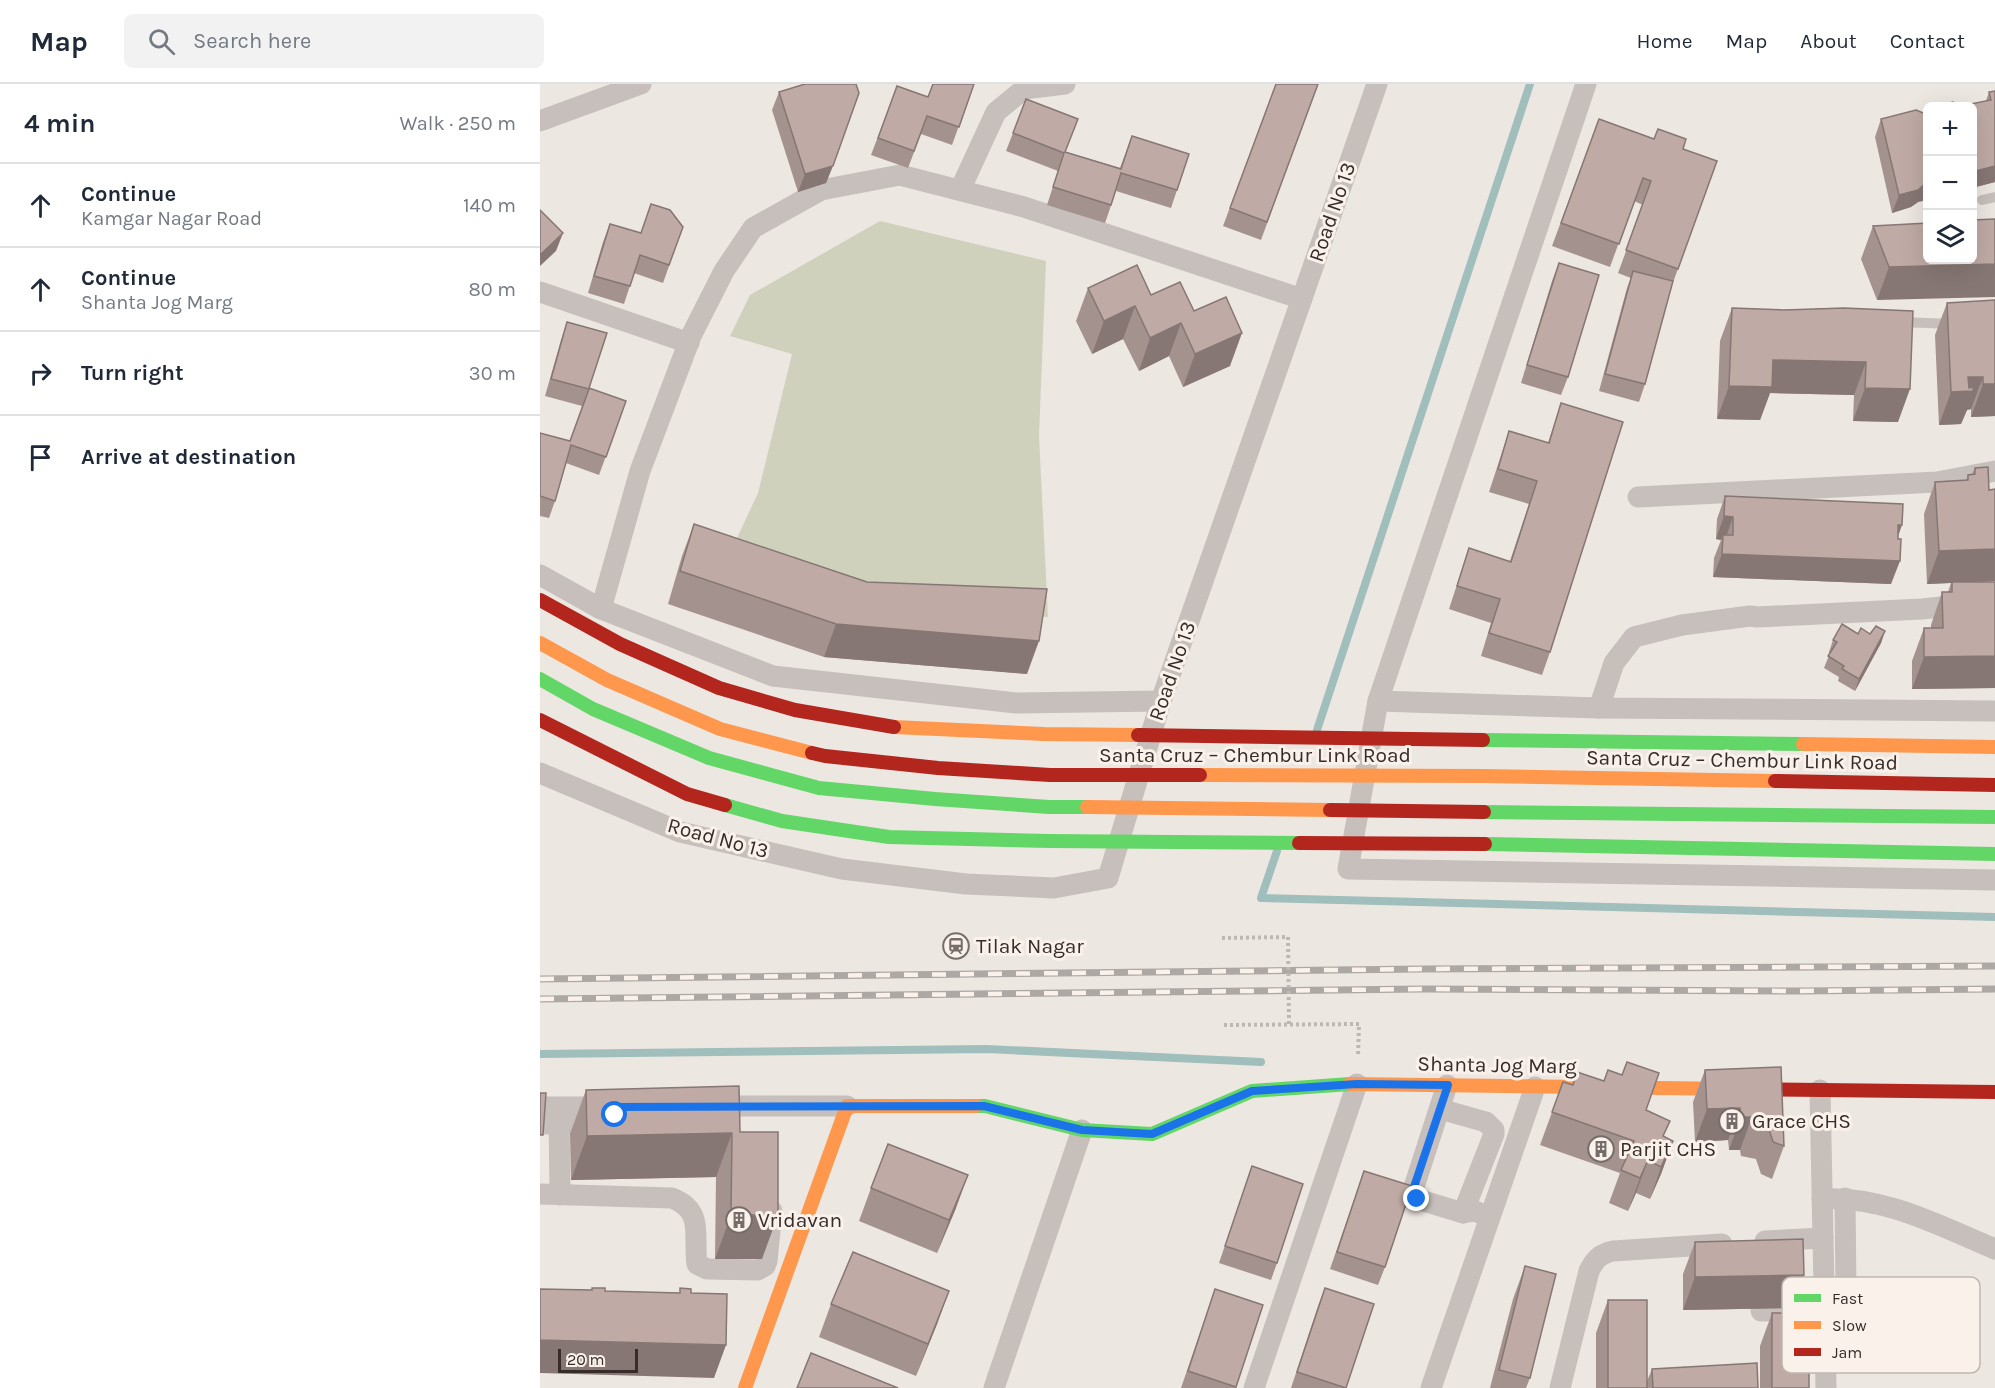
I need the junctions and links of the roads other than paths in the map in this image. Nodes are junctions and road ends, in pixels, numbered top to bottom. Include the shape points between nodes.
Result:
1 (641, 84) edge
2 (1065, 84) edge
3 (1377, 84) edge
4 (1586, 84) edge
5 (540, 121) edge
6 (960, 190) junction
7 (1995, 197) edge
8 (1982, 200) dead end
9 (540, 291) edge
10 (1302, 299) junction
11 (1883, 322) edge
12 (1966, 324) edge
13 (689, 343) junction
14 (1995, 471) edge
15 (1638, 497) dead end
16 (540, 574) edge
17 (540, 600) edge
18 (1995, 601) edge
19 (601, 609) junction
20 (540, 643) edge
21 (540, 679) edge
22 (1161, 701) junction
23 (1378, 701) junction
24 (1599, 708) junction
25 (1995, 711) edge
26 (540, 720) edge
27 (1995, 747) edge
28 (540, 773) edge
29 (1995, 785) edge
30 (1995, 817) edge
31 (1995, 854) edge
32 (1995, 880) edge
33 (1357, 1084) junction
34 (1448, 1085) junction
35 (1535, 1087) junction
36 (1820, 1090) junction
37 (1995, 1092) edge
38 (847, 1106) junction
39 (1440, 1109) junction
40 (550, 1115) edge
41 (621, 1115) edge
42 (729, 1126) edge
43 (1082, 1130) junction
44 (550, 1194) edge
45 (1845, 1198) junction
46 (1822, 1199) junction
47 (809, 1213) junction
48 (1463, 1213) junction
49 (1489, 1216) junction
50 (1823, 1238) junction
51 (1995, 1249) edge
52 (1824, 1277) edge
53 (1846, 1277) edge
54 (1782, 1307) edge
55 (1761, 1311) edge
56 (1826, 1373) edge
57 (745, 1388) edge
58 (994, 1388) edge
59 (1254, 1388) edge
60 (1431, 1388) edge
61 (1560, 1388) edge
62 (1826, 1388) edge

1 - 5 street
2 - 6 street via 1024,89 996,112
3 - 10 street, Road No 13
4 - 23 street
6 - 10 street
6 - 13 street via 900,175 821,190 753,228 724,271
7 - 8 lane
9 - 13 street
10 - 22 street, Road No 13
11 - 12 lane
13 - 19 street via 640,471
14 - 15 street via 1937,482
16 - 19 street
17 - 27 main road, bridge via 620,644 718,688 795,710 887,727 1044,734
18 - 24 street via 1922,609 1750,616 1682,625 1634,637 1614,663
19 - 22 street via 773,676 1016,703
20 - 29 main road, Santa Cruz – Chembur Link Road, bridge via 607,680 720,729 825,756 938,768 1050,775 1484,776
21 - 30 main road, bridge via 593,709 710,758 819,788 1049,807
22 - 28 street, Road No 13 via 1108,878 1054,888 966,884 831,867 680,832
23 - 24 street
23 - 32 street via 1348,869
24 - 25 street
26 - 31 main road, bridge via 687,794 782,821 889,837
33 - 34 main road, Shanta Jog Marg
33 - 43 main road, Shanta Jog Marg via 1252,1091 1152,1134
33 - 59 street
34 - 35 main road, Shanta Jog Marg
34 - 39 street
35 - 36 main road, Shanta Jog Marg
35 - 49 street
36 - 37 main road, Shanta Jog Marg
36 - 46 street
38 - 42 street via 698,1115
38 - 43 main road via 984,1106
38 - 47 main road
39 - 48 street via 1413,1195
39 - 48 street via 1486,1122 1494,1130
40 - 41 street
40 - 44 street
43 - 58 street
44 - 47 street via 672,1198 683,1203 695,1220 697,1264 707,1269 758,1270 765,1266 773,1201
45 - 46 street
45 - 51 street via 1897,1208
45 - 53 street
46 - 50 street
47 - 57 main road
48 - 49 street via 1474,1211
49 - 60 street
50 - 52 street
50 - 61 street via 1602,1254 1589,1271
54 - 55 street
56 - 62 street

